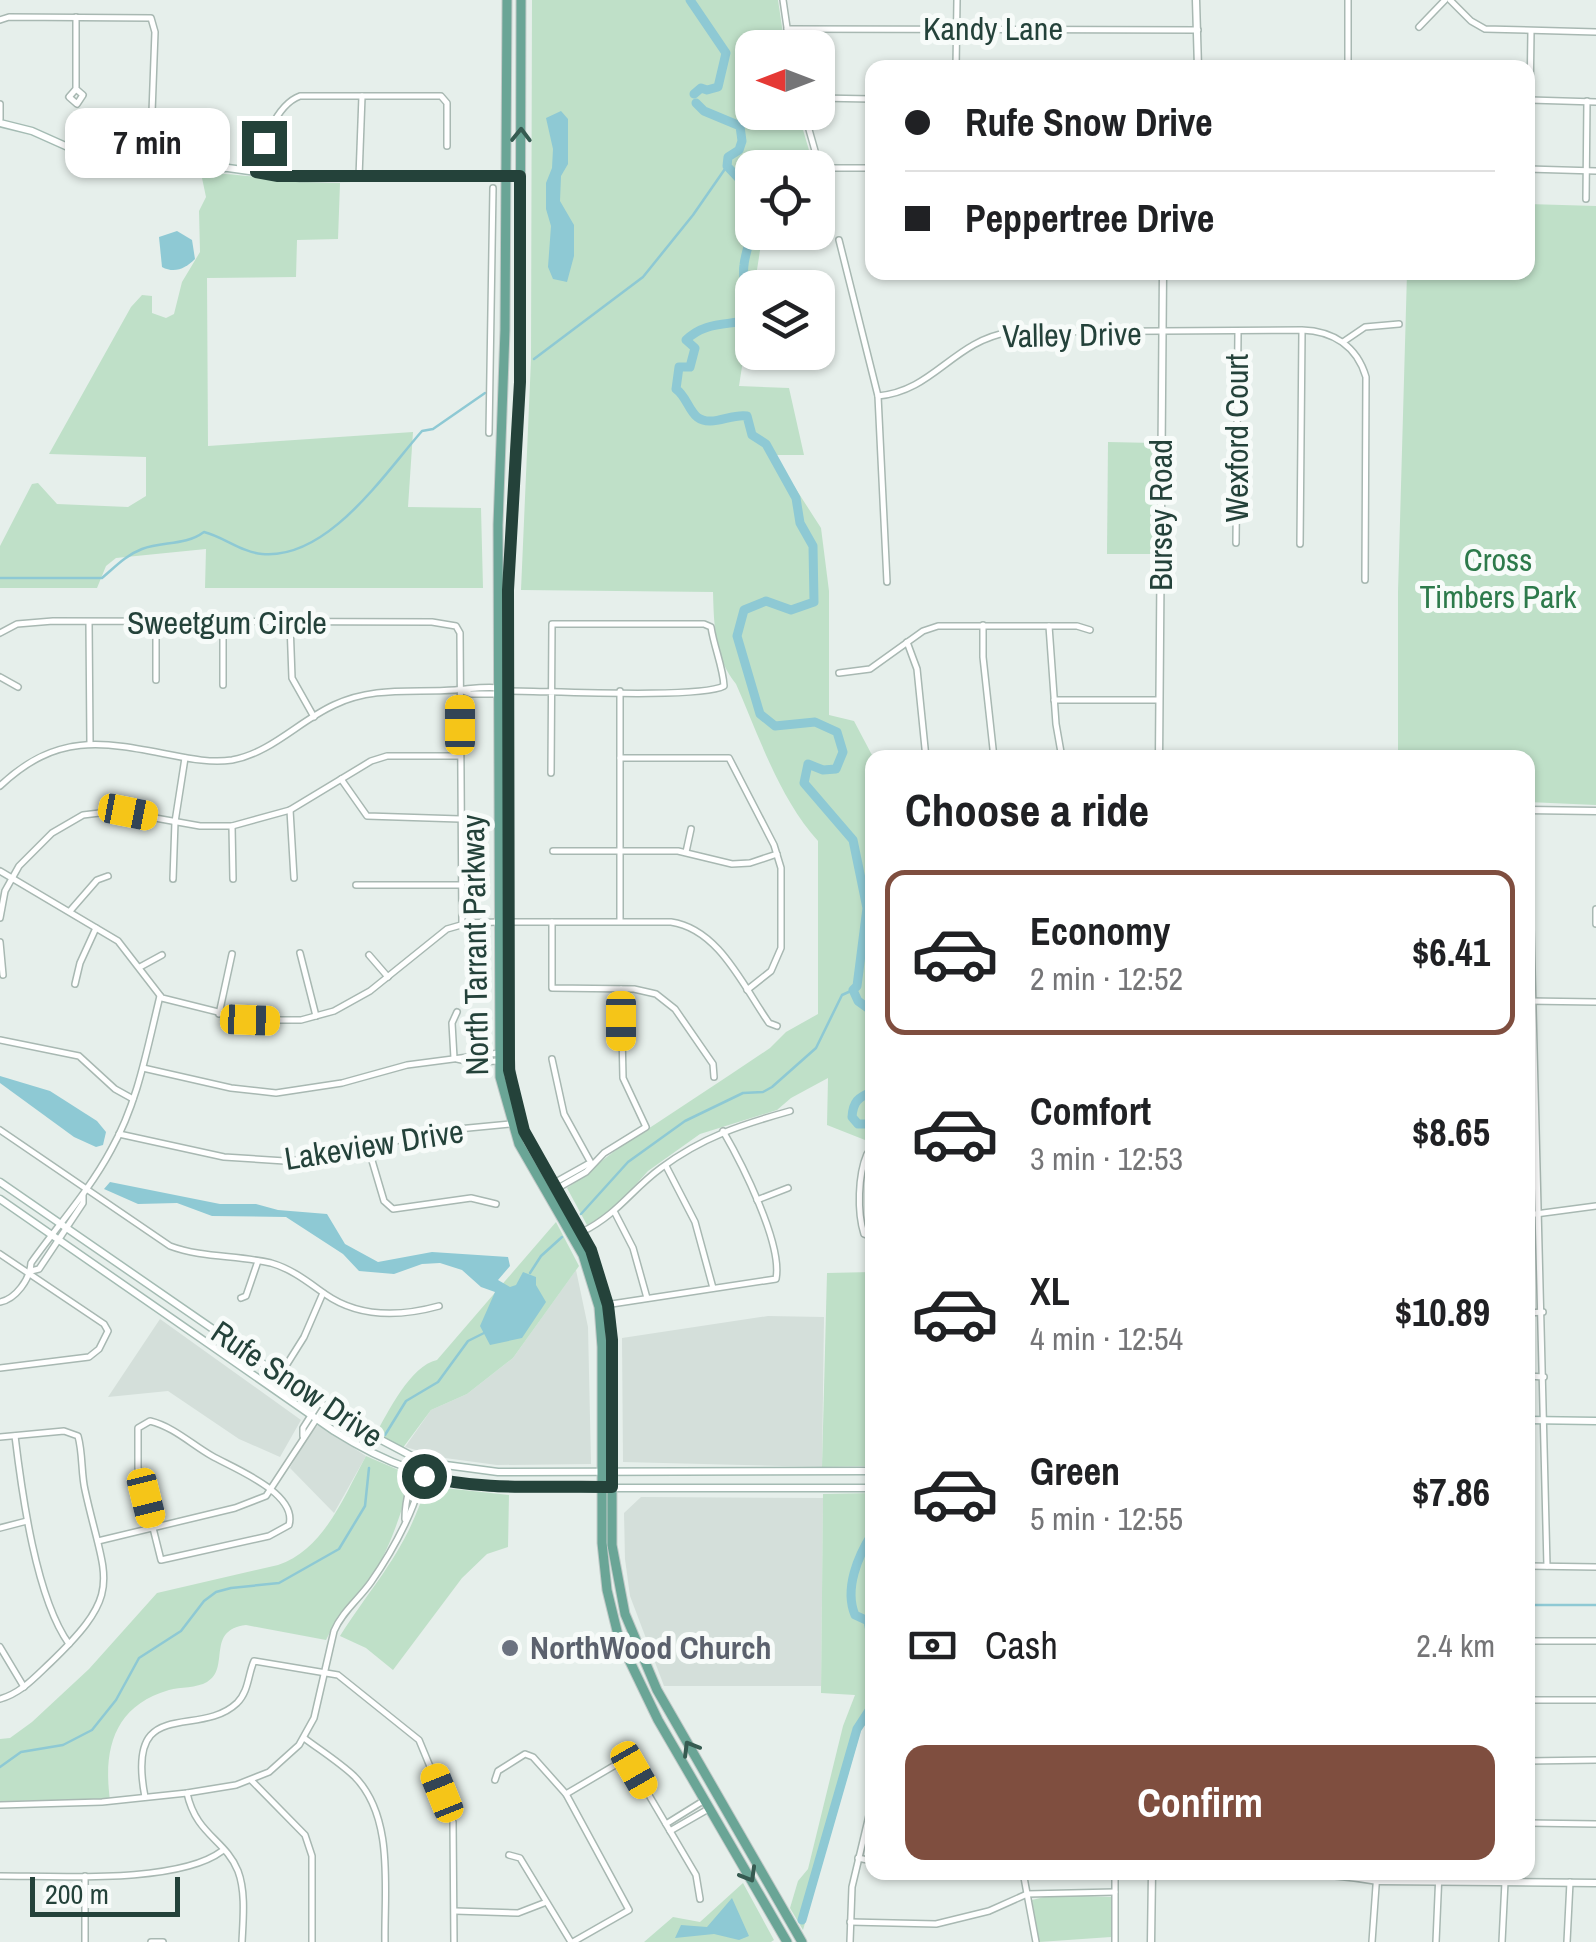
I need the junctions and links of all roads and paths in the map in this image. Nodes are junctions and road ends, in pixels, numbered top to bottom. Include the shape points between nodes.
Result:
1 (507, 0) edge
2 (522, 0) edge
3 (783, 0) edge
4 (957, 0) edge
5 (1196, 0) edge
6 (1348, 0) edge
7 (1448, 0) edge
8 (76, 17) junction
9 (0, 20) edge
10 (1418, 27) dead end
11 (788, 29) joint
12 (956, 29) junction
13 (1198, 30) junction
14 (1531, 32) junction
15 (1596, 32) edge
16 (506, 53) junction
17 (522, 53) junction
18 (956, 60) edge
19 (1198, 60) edge
20 (1348, 60) edge
21 (1530, 60) edge
22 (76, 89) dead end
23 (362, 96) junction
24 (835, 98) edge
25 (865, 98) edge
26 (1535, 100) edge
27 (1587, 102) junction
28 (1596, 102) edge
29 (0, 104) edge
30 (0, 121) edge
31 (447, 146) dead end
32 (154, 166) junction
33 (835, 168) edge
34 (865, 168) edge
35 (1535, 169) edge
36 (1586, 170) junction
37 (1596, 170) edge
38 (256, 172) junction
39 (506, 176) junction
40 (520, 176) junction
41 (360, 178) junction
42 (493, 188) dead end
43 (1586, 199) dead end
44 (839, 240) dead end
45 (492, 258) junction
46 (506, 258) junction
47 (1163, 280) edge
48 (1399, 324) dead end
49 (1302, 330) junction
50 (1238, 332) junction
51 (1162, 333) junction
52 (1344, 342) junction
53 (878, 396) junction
54 (489, 433) dead end
55 (1236, 543) dead end
56 (1300, 544) dead end
57 (1365, 580) dead end
58 (887, 582) dead end
59 (89, 622) junction
60 (223, 622) junction
61 (156, 623) junction
62 (290, 623) junction
63 (983, 625) junction
64 (1049, 626) junction
65 (1090, 630) dead end
66 (0, 633) edge
67 (906, 642) junction
68 (839, 673) dead end
69 (0, 677) edge
70 (156, 680) dead end
71 (223, 685) dead end
72 (18, 687) dead end
73 (460, 690) junction
74 (501, 691) junction
75 (552, 691) junction
76 (620, 691) junction
77 (1054, 700) junction
78 (1160, 700) junction
79 (314, 716) junction
80 (90, 743) junction
81 (925, 750) edge
82 (993, 750) edge
83 (1061, 750) edge
84 (1159, 750) edge
85 (460, 756) junction
86 (185, 758) junction
87 (620, 758) junction
88 (0, 768) edge
89 (551, 774) dead end
90 (9, 778) junction
91 (341, 779) junction
92 (0, 786) edge
93 (290, 810) junction
94 (1535, 810) edge
95 (1596, 811) edge
96 (460, 819) junction
97 (175, 822) junction
98 (232, 826) junction
99 (691, 829) dead end
100 (553, 851) dead end
101 (620, 851) junction
102 (686, 852) junction
103 (778, 854) junction
104 (0, 872) edge
105 (108, 876) dead end
106 (12, 878) junction
107 (294, 878) dead end
108 (173, 879) dead end
109 (234, 879) dead end
110 (356, 885) dead end
111 (461, 885) junction
112 (1596, 910) edge
113 (70, 911) junction
114 (0, 918) edge
115 (503, 922) junction
116 (552, 922) junction
117 (620, 922) junction
118 (462, 924) junction
119 (1596, 924) edge
120 (96, 928) junction
121 (0, 942) edge
122 (300, 953) dead end
123 (232, 954) dead end
124 (162, 955) dead end
125 (369, 956) dead end
126 (140, 967) junction
127 (3, 975) dead end
128 (388, 977) junction
129 (75, 984) dead end
130 (622, 988) junction
131 (746, 991) junction
132 (160, 996) junction
133 (1535, 1002) edge
134 (1596, 1002) edge
135 (457, 1012) dead end
136 (220, 1014) junction
137 (316, 1016) junction
138 (777, 1026) dead end
139 (0, 1040) edge
140 (503, 1057) junction
141 (454, 1058) junction
142 (552, 1059) dead end
143 (143, 1068) junction
144 (714, 1077) dead end
145 (1535, 1096) edge
146 (133, 1098) junction
147 (790, 1111) dead end
148 (511, 1124) junction
149 (0, 1130) edge
150 (724, 1130) junction
151 (119, 1134) junction
152 (368, 1147) junction
153 (865, 1158) edge
154 (591, 1163) junction
155 (665, 1165) junction
156 (0, 1182) edge
157 (788, 1188) dead end
158 (550, 1189) junction
159 (84, 1193) junction
160 (0, 1199) edge
161 (757, 1200) junction
162 (496, 1204) dead end
163 (1596, 1206) edge
164 (615, 1212) junction
165 (1540, 1214) junction
166 (1535, 1215) edge
167 (63, 1225) junction
168 (582, 1232) junction
169 (865, 1234) edge
170 (55, 1237) junction
171 (0, 1254) edge
172 (258, 1261) junction
173 (30, 1272) junction
174 (712, 1288) junction
175 (323, 1292) junction
176 (242, 1298) dead end
177 (647, 1298) junction
178 (0, 1302) edge
179 (438, 1306) dead end
180 (603, 1306) junction
181 (1543, 1312) junction
182 (1535, 1313) edge
183 (207, 1325) junction
184 (199, 1336) junction
185 (0, 1368) edge
186 (280, 1374) junction
187 (1535, 1376) edge
188 (1544, 1377) junction
189 (272, 1388) junction
190 (322, 1404) junction
191 (313, 1416) junction
192 (1535, 1420) edge
193 (1544, 1420) junction
194 (1596, 1421) edge
195 (15, 1436) junction
196 (0, 1437) edge
197 (424, 1462) junction
198 (865, 1471) edge
199 (607, 1472) junction
200 (724, 1472) junction
201 (810, 1472) junction
202 (419, 1474) junction
203 (607, 1487) junction
204 (723, 1487) junction
205 (810, 1488) junction
206 (865, 1488) edge
207 (270, 1491) junction
208 (28, 1521) junction
209 (0, 1528) edge
210 (154, 1528) junction
211 (98, 1541) junction
212 (1535, 1566) edge
213 (1547, 1566) junction
214 (1596, 1566) edge
215 (1535, 1641) edge
216 (1596, 1641) edge
217 (69, 1644) junction
218 (0, 1647) edge
219 (324, 1672) junction
220 (652, 1678) junction
221 (640, 1684) junction
222 (24, 1687) junction
223 (0, 1699) edge
224 (1535, 1700) edge
225 (1596, 1700) edge
226 (304, 1738) junction
227 (1535, 1760) edge
228 (1596, 1760) edge
229 (252, 1780) junction
230 (495, 1780) dead end
231 (188, 1793) junction
232 (566, 1794) junction
233 (146, 1798) junction
234 (708, 1804) junction
235 (0, 1805) edge
236 (1535, 1823) edge
237 (1596, 1824) edge
238 (668, 1828) junction
239 (865, 1830) edge
240 (222, 1850) junction
241 (509, 1855) dead end
242 (858, 1858) junction
243 (865, 1859) edge
244 (0, 1876) edge
245 (84, 1876) junction
246 (1024, 1880) edge
247 (1115, 1880) edge
248 (1152, 1880) edge
249 (1377, 1880) edge
250 (1439, 1880) edge
251 (1479, 1880) edge
252 (1505, 1882) junction
253 (1570, 1882) junction
254 (1596, 1882) edge
255 (1115, 1892) junction
256 (1027, 1894) junction
257 (700, 1899) dead end
258 (544, 1903) junction
259 (454, 1910) junction
260 (850, 1922) junction
261 (84, 1942) edge
262 (151, 1942) edge
263 (163, 1942) edge
264 (242, 1942) edge
265 (312, 1942) edge
266 (384, 1942) edge
267 (454, 1942) edge
268 (572, 1942) edge
269 (788, 1942) edge
270 (802, 1942) edge
271 (850, 1942) edge
272 (1036, 1942) edge
273 (1115, 1942) edge
274 (1152, 1942) edge
275 (1372, 1942) edge
276 (1436, 1942) edge
277 (1502, 1942) edge
278 (1567, 1942) edge

1 - 16 main road, North Tarrant Parkway
2 - 17 main road, North Tarrant Parkway
3 - 11 street
4 - 12 street
5 - 13 main road
6 - 20 street
7 - 10 street
7 - 14 street via 1485,29
8 - 9 street
8 - 22 street
8 - 32 street via 154,21
11 - 12 street, Kandy Lane
12 - 13 street, Kandy Lane
12 - 18 street
13 - 19 main road
14 - 15 street
14 - 21 street
16 - 17 main road
16 - 39 main road, North Tarrant Parkway
40 -> 17 main road, North Tarrant Parkway
23 - 31 street via 440,96 446,100
23 - 38 street via 292,99 262,148
23 - 41 street
24 - 25 street
26 - 27 street
27 - 28 street
27 - 36 street
29 - 30 street
30 - 32 main road via 100,160
32 - 38 main road
33 - 34 street
35 - 36 street
36 - 37 street
36 - 43 street
38 - 41 main road
39 - 40 main road
39 - 41 main road
39 - 46 main road, North Tarrant Parkway
40 - 74 main road, North Tarrant Parkway via 520,382
42 - 45 street
44 - 53 street
45 - 46 street
45 - 54 street
46 - 74 main road, North Tarrant Parkway
47 - 51 main road, Bursey Road
48 - 52 street via 1365,326
49 - 50 street, Valley Drive
49 - 52 street, Valley Drive
49 - 56 street
50 - 51 street, Valley Drive
50 - 55 street, Wexford Court
51 - 53 street, Valley Drive via 998,333 964,348 917,385
51 - 78 main road, Bursey Road
52 - 57 street via 1366,377
53 - 58 street
59 - 61 street, Sweetgum Circle
59 - 66 street, Sweetgum Circle via 30,622
59 - 80 street
60 - 61 street, Sweetgum Circle
60 - 62 street, Sweetgum Circle
60 - 71 street
61 - 70 street
62 - 73 street, Sweetgum Circle via 456,626
62 - 79 street via 292,678
63 - 64 street
63 - 67 street via 938,626
63 - 82 street
64 - 65 street
64 - 77 street
67 - 68 street via 870,669
67 - 81 street via 918,669
69 - 72 street
73 - 74 street
73 - 79 street via 382,690
73 - 85 street
74 - 75 street
74 - 115 main road, North Tarrant Parkway
75 - 76 street
75 - 76 street via 552,624 710,625 724,686
75 - 89 street
76 - 87 street
77 - 78 street
77 - 83 street
78 - 84 main road, Bursey Road
79 - 86 street via 241,758
80 - 86 street
80 - 90 street via 49,752
85 - 91 street via 387,756
85 - 96 street
86 - 97 street
87 - 101 street
87 - 103 street via 729,758
88 - 90 street
90 - 92 street
91 - 93 street
91 - 96 street via 367,816
93 - 98 street
93 - 107 street
94 - 95 main road
96 - 111 street
97 - 98 street
97 - 106 street via 116,810 83,814 52,833
97 - 108 street
98 - 109 street
99 - 102 street
100 - 101 street
101 - 102 street
101 - 117 street
102 - 103 street via 732,864
103 - 131 street via 780,948 770,971
104 - 106 street
105 - 113 street
106 - 113 street
106 - 114 street
110 - 111 street
111 - 118 street
112 - 119 street
113 - 120 street
115 - 116 street
115 - 118 street
115 - 140 main road, North Tarrant Parkway
116 - 117 street
116 - 130 street via 552,988
117 - 131 street via 695,928
118 - 128 street
120 - 126 street
120 - 129 street
121 - 127 street
122 - 137 street
123 - 136 street
124 - 126 street
125 - 128 street
126 - 132 street
128 - 137 street
130 - 144 street via 669,1003 713,1064
130 - 154 street via 624,1078 646,1127
131 - 138 street
132 - 136 street
132 - 143 street
133 - 134 street
135 - 141 street
136 - 137 street via 264,1021
139 - 146 street via 79,1056
140 - 141 street
140 - 148 main road, North Tarrant Parkway
140 - 158 main road, North Tarrant Parkway via 519,1118
141 - 143 street via 276,1093
142 - 154 street via 564,1114
143 - 146 street
145 - 165 street
146 - 151 street
147 - 150 street
148 - 152 street, Lakeview Drive
148 - 158 main road, North Tarrant Parkway
149 - 159 street
150 - 155 street
150 - 161 street
151 - 152 street, Lakeview Drive via 255,1161 312,1160
151 - 159 street
152 - 162 street via 392,1209 471,1198
153 - 169 street
154 - 158 street
155 - 164 street
155 - 174 street via 695,1222
156 - 167 main road, Rufe Snow Drive
157 - 161 street
158 - 168 main road, North Tarrant Parkway
158 - 180 main road, North Tarrant Parkway
159 - 167 street
159 - 172 street via 170,1246
160 - 170 main road, Rufe Snow Drive
161 - 174 street via 776,1279
163 - 165 street
164 - 168 street
164 - 177 street
165 - 166 street
165 - 181 street
167 - 170 street
167 - 183 main road, Rufe Snow Drive
168 - 180 main road, North Tarrant Parkway
170 - 173 street
170 - 184 main road, Rufe Snow Drive
171 - 173 street
172 - 175 street via 293,1272
172 - 176 street
173 - 178 street
173 - 185 street via 108,1330 89,1356
174 - 177 street
175 - 179 street via 367,1313
175 - 186 street
177 - 180 street
180 - 199 main road, North Tarrant Parkway
181 - 182 street
181 - 188 street
183 - 184 main road
183 - 186 main road, Rufe Snow Drive
184 - 189 main road, Rufe Snow Drive
186 - 189 street
186 - 190 main road, Rufe Snow Drive
187 - 188 street
188 - 193 street
189 - 191 main road, Rufe Snow Drive
190 - 191 street
190 - 197 main road, Rufe Snow Drive
191 - 202 main road, Rufe Snow Drive via 367,1452
191 - 207 street
192 - 193 main road
193 - 194 main road
193 - 213 street
195 - 196 street
195 - 208 street
195 - 211 street via 75,1434
197 - 199 main road, Rufe Snow Drive via 498,1472
197 - 202 street
198 - 201 main road, Rufe Snow Drive
199 - 200 main road, Rufe Snow Drive
199 - 203 main road, North Tarrant Parkway
200 - 201 main road, Rufe Snow Drive
200 - 204 main road
201 - 205 main road
202 - 203 main road, Rufe Snow Drive via 498,1488
202 - 219 street via 411,1513 375,1576 339,1620
203 - 204 main road, Rufe Snow Drive
203 - 220 main road, North Tarrant Parkway via 618,1586
203 - 221 main road, North Tarrant Parkway via 606,1590
204 - 205 main road, Rufe Snow Drive
205 - 206 main road, Rufe Snow Drive
207 - 210 street via 234,1508
207 - 210 street via 291,1516 269,1536 162,1560
207 - 210 street via 174,1430 146,1422 138,1428 137,1451
208 - 209 street
208 - 217 street via 54,1622
210 - 211 street
211 - 217 street via 106,1574 101,1600
212 - 213 street
213 - 214 street
215 - 216 street
217 - 222 street
218 - 222 street
219 - 226 street
219 - 233 street via 254,1660 242,1698 229,1709 167,1724 150,1739 142,1762
219 - 259 street via 357,1688 424,1747 453,1822
220 - 221 main road
270 -> 220 main road, North Tarrant Parkway
221 - 234 main road, North Tarrant Parkway
222 - 223 street
224 - 225 street
226 - 229 street via 280,1764
226 - 266 street via 355,1777 368,1797 383,1839
227 - 228 street
229 - 231 street
229 - 265 street via 304,1836 312,1856
230 - 232 street via 526,1754
231 - 233 street
231 - 240 street via 196,1820
232 - 238 street via 625,1760
232 - 268 street via 629,1910
233 - 235 street
234 - 238 street
234 -> 269 main road, North Tarrant Parkway
236 - 237 street
238 - 257 street via 696,1875
239 - 242 street
240 - 245 street via 195,1865
240 - 264 street via 240,1878
241 - 258 street via 520,1858
242 - 243 street
242 - 260 street
244 - 245 street
245 - 261 street
246 - 256 street
247 - 255 street
248 - 274 main road
249 - 275 street
250 - 276 street
251 - 252 main road
252 - 253 main road
252 - 277 street
253 - 254 main road
253 - 278 street
255 - 256 street
255 - 273 street
256 - 260 street via 950,1922
256 - 272 street
258 - 259 street via 518,1913
258 - 268 street
259 - 267 street
260 - 271 street
262 - 263 street

